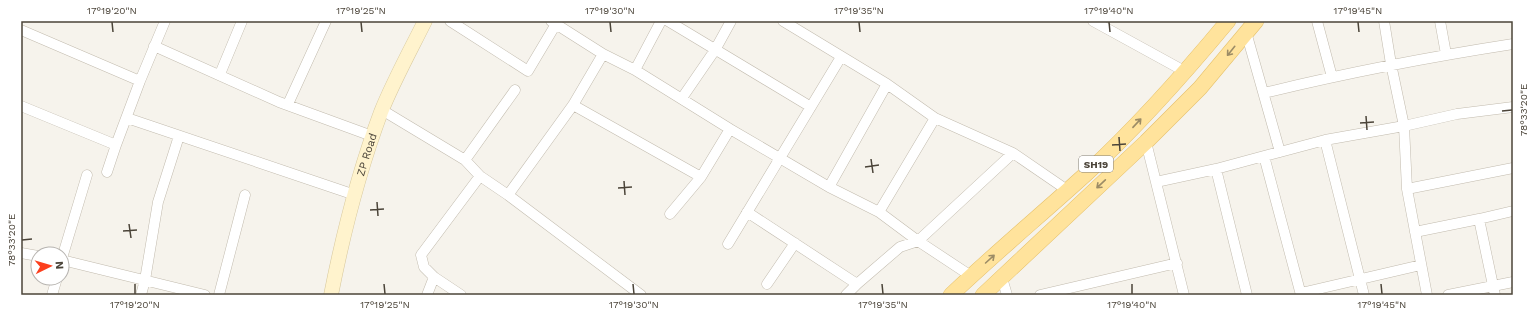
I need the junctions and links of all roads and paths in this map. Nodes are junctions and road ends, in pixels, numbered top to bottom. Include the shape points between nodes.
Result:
1 (165, 21) edge
2 (242, 21) edge
3 (326, 21) edge
4 (425, 21) edge
5 (450, 21) edge
6 (661, 21) edge
7 (668, 21) edge
8 (731, 21) edge
9 (783, 21) edge
10 (1093, 21) edge
11 (1228, 21) edge
12 (1316, 21) edge
13 (1384, 21) edge
14 (1440, 21) edge
15 (553, 22) edge
16 (1251, 26) edge
17 (21, 30) edge
18 (1513, 44) edge
19 (154, 46) junction
20 (715, 50) junction
21 (603, 54) junction
22 (1446, 54) junction
23 (841, 57) junction
24 (1391, 64) junction
25 (635, 70) junction
26 (1186, 72) junction
27 (220, 74) junction
28 (1332, 77) junction
29 (140, 81) junction
30 (887, 84) junction
31 (515, 90) dead end
32 (1264, 94) junction
33 (682, 98) junction
34 (288, 104) junction
35 (573, 105) junction
36 (21, 106) edge
37 (811, 107) junction
38 (1513, 107) edge
39 (382, 110) junction
40 (126, 118) junction
41 (935, 118) junction
42 (1404, 126) junction
43 (730, 129) junction
44 (179, 136) junction
45 (372, 136) junction
46 (1325, 140) junction
47 (1146, 142) junction
48 (116, 145) junction
49 (1280, 152) junction
50 (1012, 153) junction
51 (1264, 156) junction
52 (780, 158) junction
53 (465, 160) junction
54 (1513, 168) edge
55 (1216, 169) junction
56 (107, 172) dead end
57 (87, 174) dead end
58 (480, 176) junction
59 (701, 176) junction
60 (1156, 182) junction
61 (829, 186) junction
62 (1407, 189) junction
63 (1067, 190) junction
64 (245, 195) dead end
65 (355, 195) junction
66 (508, 195) junction
67 (1513, 211) edge
68 (747, 212) junction
69 (879, 212) junction
70 (670, 214) dead end
71 (1480, 219) junction
72 (1415, 232) junction
73 (918, 241) junction
74 (795, 243) junction
75 (728, 244) dead end
76 (66, 246) edge
77 (70, 261) edge
78 (1177, 263) junction
79 (1421, 264) junction
80 (971, 276) junction
81 (434, 277) junction
82 (1002, 278) junction
83 (1360, 279) junction
84 (145, 280) junction
85 (1513, 282) edge
86 (767, 284) dead end
87 (857, 284) junction
88 (1494, 291) edge
89 (1301, 294) edge
90 (141, 295) edge
91 (205, 295) edge
92 (219, 295) edge
93 (331, 295) edge
94 (427, 295) edge
95 (461, 295) edge
96 (641, 295) edge
97 (846, 295) edge
98 (951, 295) edge
99 (983, 295) edge
100 (1007, 295) edge
101 (1040, 295) edge
102 (1184, 295) edge
103 (1247, 295) edge
104 (1364, 295) edge
105 (1427, 295) edge
106 (1448, 295) edge

1 - 19 street
2 - 27 street
3 - 34 street
4 - 39 street, ZP Road
5 - 15 street via 528,71
6 - 25 street
7 - 20 street
8 - 20 street
9 - 23 street
10 - 26 street
11 - 26 main road, SH19
12 - 28 street
13 - 24 street
14 - 22 street
15 - 21 street
16 - 32 street
16 -> 47 main road, SH19 via 1200,88
17 - 29 street
18 - 22 street
19 - 27 street
19 - 29 street
20 - 33 street
20 - 37 street
21 - 25 street
21 - 35 street
22 - 24 street
23 - 30 street
23 - 37 street
24 - 28 street
24 - 42 street
25 - 33 street
63 -> 26 main road, SH19
27 - 34 street via 278,102
28 - 32 street
29 - 40 street
30 - 41 street
30 - 61 street
31 - 53 street
32 - 49 street
33 - 43 street
34 - 45 street
35 - 59 street
35 - 66 street
36 - 48 street
37 - 52 street
38 - 42 street via 1457,114
39 - 45 street, ZP Road
39 - 53 street
40 - 44 street
40 - 48 street
41 - 50 street
41 - 69 street
42 - 46 street
42 - 62 street
43 - 52 street
43 - 59 street
44 - 65 street
44 - 84 street via 158,202
45 - 65 street, ZP Road
46 - 49 street
46 - 83 street
47 - 60 street
47 -> 82 main road, SH19
48 - 56 street
49 - 51 street
50 - 63 street
50 - 73 street
51 - 55 street
51 - 89 street
52 - 61 street
52 - 68 street
53 - 58 street
54 - 62 street
55 - 60 street
55 - 103 street
57 - 76 street
58 - 66 street
58 - 81 street via 421,255 424,267
59 - 70 street
60 - 78 street
61 - 69 street
62 - 72 street
80 -> 63 main road, SH19
64 - 92 street
65 - 93 street, ZP Road
66 - 96 street
67 - 71 street
68 - 74 street
68 - 75 street
69 - 73 street
71 - 72 street
71 - 88 street
72 - 79 street
73 - 80 street
73 - 87 street via 900,247
74 - 86 street
74 - 87 street
77 - 84 street
78 - 101 street
78 - 102 street
79 - 83 street
79 - 105 street
80 - 98 main road, SH19
81 - 94 street
81 - 95 street
82 - 99 main road, SH19
82 - 100 street
83 - 89 street
83 - 104 street
84 - 90 street
84 - 91 street
85 - 88 street
87 - 97 street
88 - 106 street

